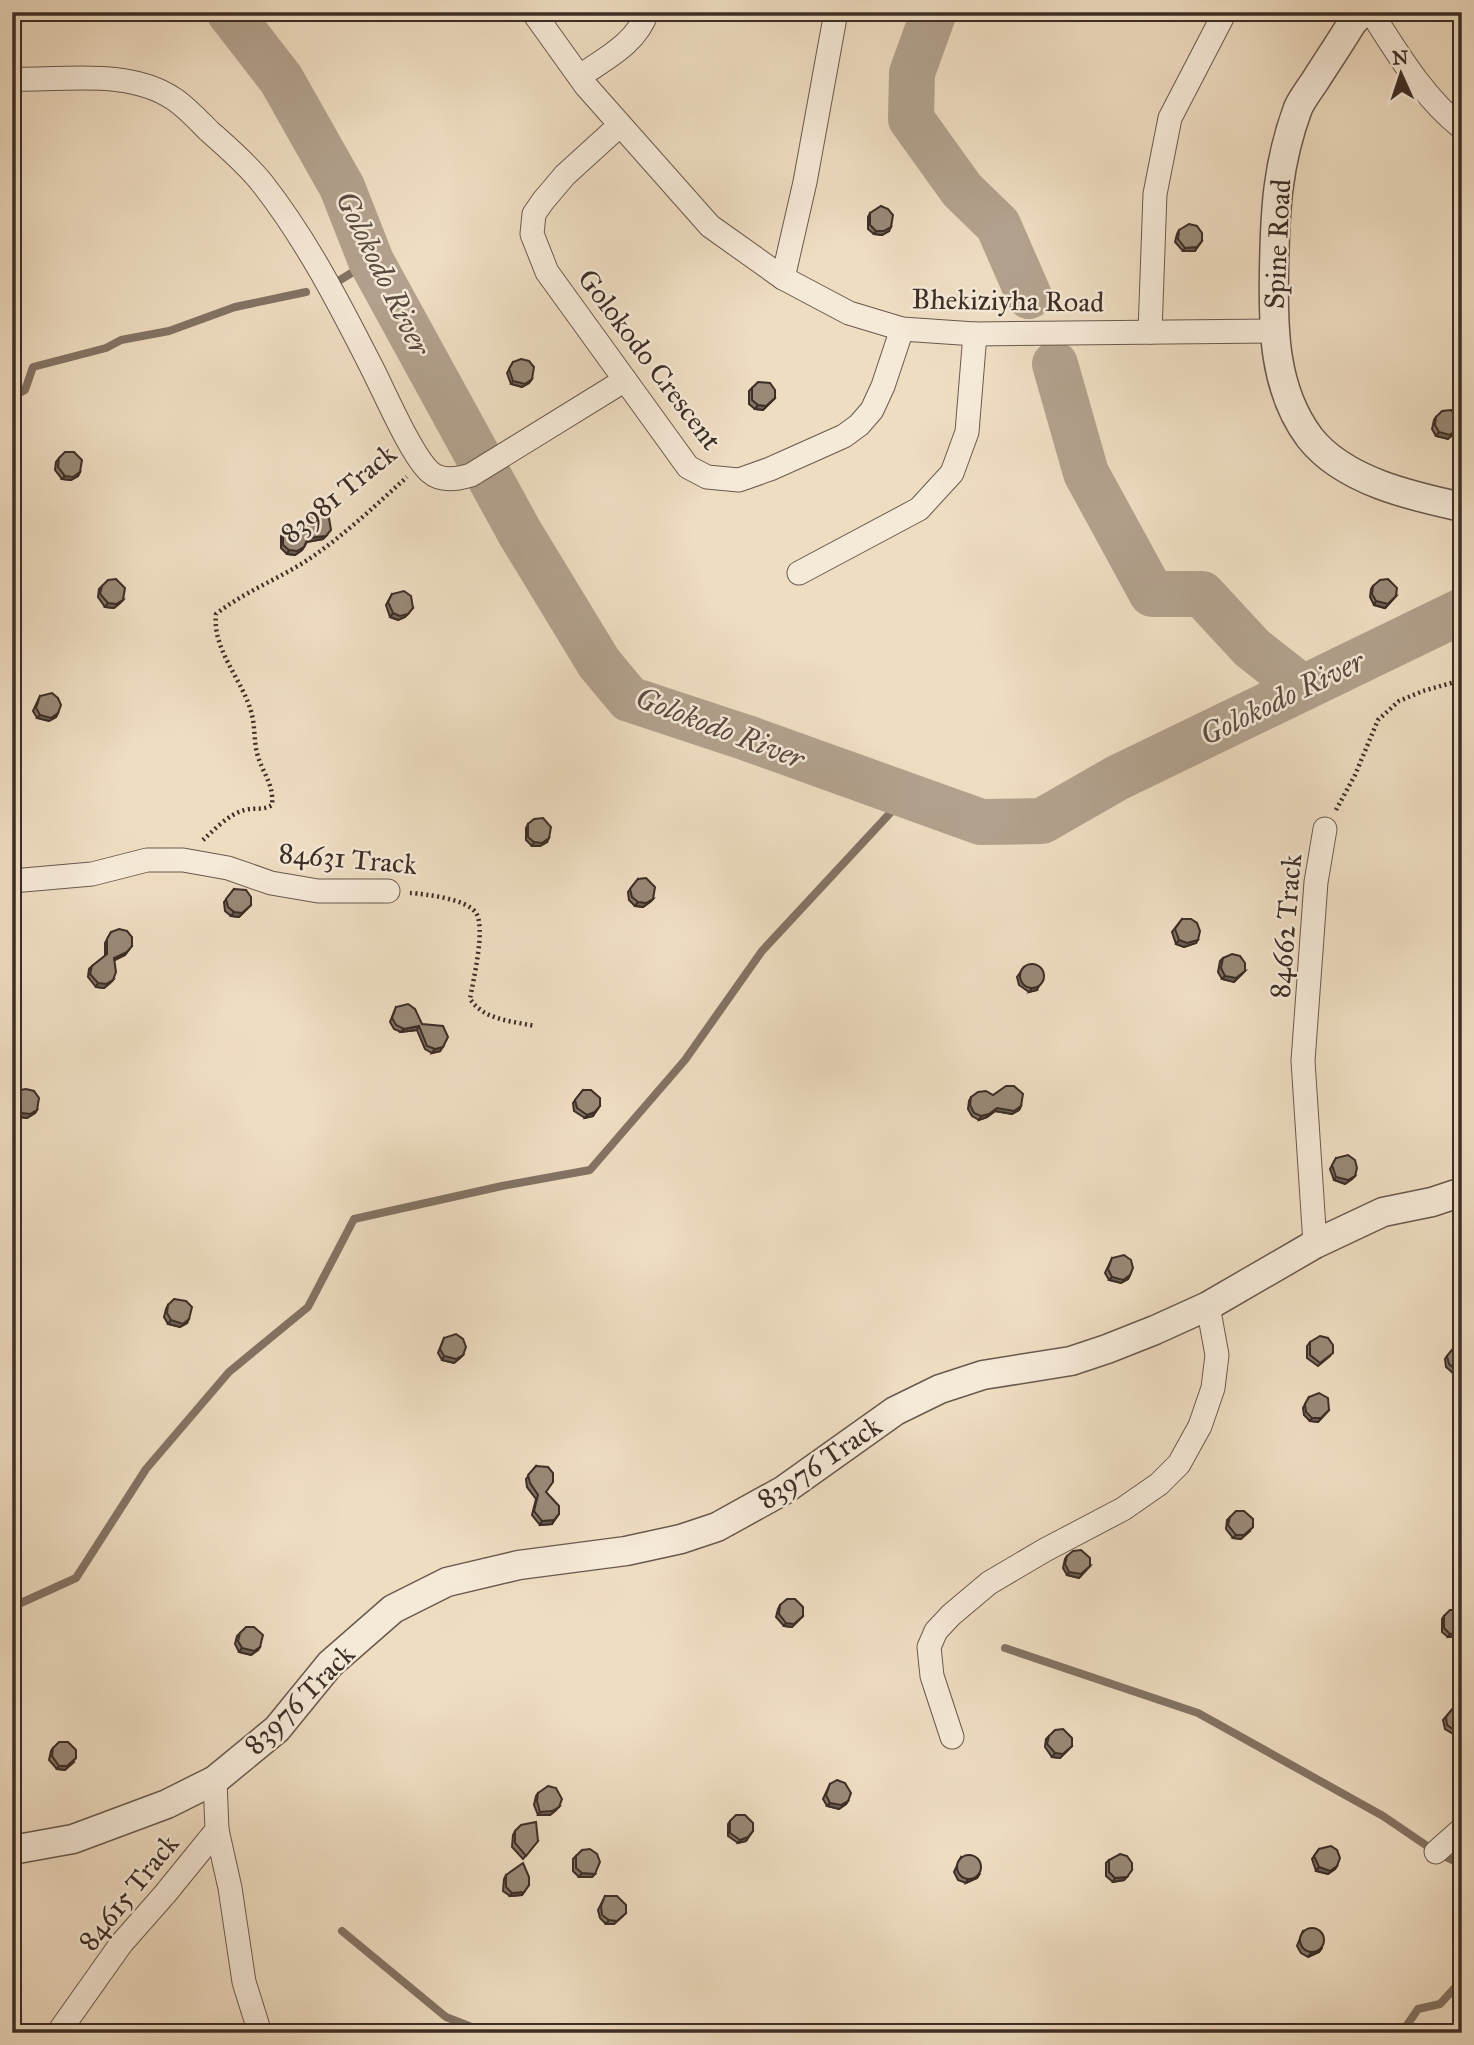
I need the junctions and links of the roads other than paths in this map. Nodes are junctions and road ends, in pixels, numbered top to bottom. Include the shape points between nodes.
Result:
1 (533, 12) edge
2 (647, 12) edge
3 (836, 12) edge
4 (1225, 12) edge
5 (1362, 12) edge
6 (1371, 12) edge
7 (580, 76) junction
8 (12, 79) edge
9 (620, 125) junction
10 (1462, 128) edge
11 (783, 278) junction
12 (902, 329) junction
13 (1273, 331) junction
14 (1150, 332) junction
15 (975, 334) junction
16 (625, 380) junction
17 (1462, 507) edge
18 (799, 573) dead end
19 (1325, 829) road end
20 (12, 881) edge
21 (388, 891) road end
22 (1462, 1192) edge
23 (1315, 1244) junction
24 (1208, 1306) junction
25 (952, 1737) dead end
26 (215, 1780) junction
27 (1462, 1829) edge
28 (217, 1830) junction
29 (12, 1850) edge
30 (1436, 1852) dead end
31 (58, 2033) edge
32 (260, 2033) edge

1 - 7 street, Bhekiziyha Road
2 - 7 street via 623,47
3 - 11 street
4 - 14 street via 1170,118 1155,194
5 - 13 street, Spine Road via 1299,105 1281,162 1275,204
6 - 10 street via 1426,93
7 - 9 street, Bhekiziyha Road
8 - 16 street, 83981 Track via 92,78 152,88 174,99 216,137 261,182 303,241 422,462 437,477 471,475
9 - 11 street, Bhekiziyha Road via 710,226
9 - 16 street, Golokodo Crescent via 543,201 534,214 532,234 547,272
11 - 12 street, Bhekiziyha Road via 849,313
12 - 15 street, Bhekiziyha Road
12 - 16 street, Golokodo Crescent via 883,386 859,425 844,436 739,480 707,477 688,467
13 - 14 street, Bhekiziyha Road
13 - 17 street via 1291,403 1310,438 1331,458 1377,484
14 - 15 street, Bhekiziyha Road
15 - 18 street via 967,432 952,473 919,509
19 - 23 street, 84662 Track via 1316,882 1303,1061
20 - 21 street, 84631 Track via 92,874 147,860 183,860 228,868 271,884 318,891
22 - 23 street, 83976 Track via 1383,1212
23 - 24 street, 83976 Track
24 - 25 street via 1217,1355 1213,1388 1200,1426 1179,1464 1123,1509 989,1583 936,1631 929,1647 932,1676
24 - 26 street, 83976 Track via 1071,1361 940,1388 895,1411 784,1490 717,1527 681,1539 519,1565 447,1582 393,1609 330,1664 276,1729
26 - 28 street, 84615 Track
26 - 29 street, 83976 Track via 167,1804 73,1839
27 - 30 street
28 - 31 street, 84615 Track via 121,1944
28 - 32 street via 244,1982

